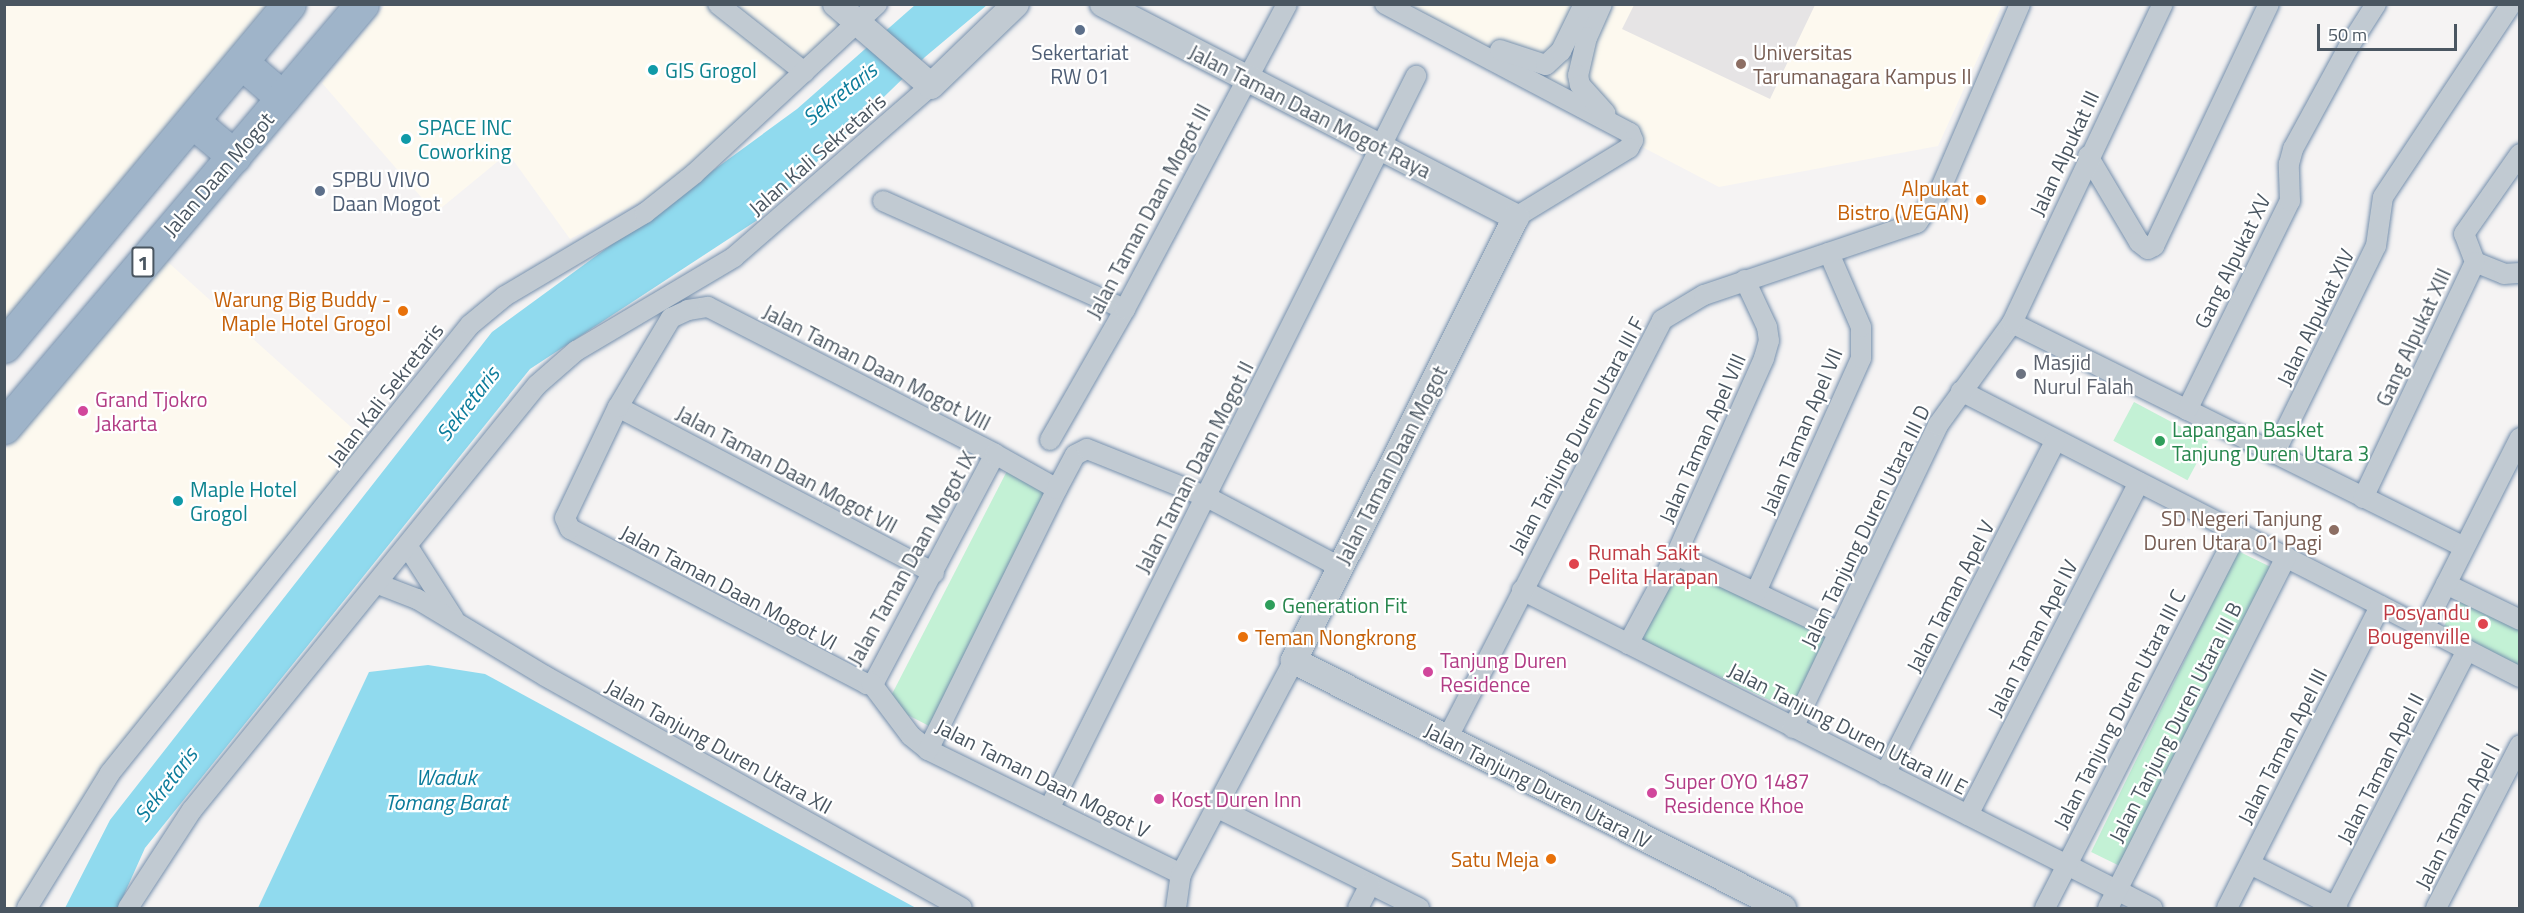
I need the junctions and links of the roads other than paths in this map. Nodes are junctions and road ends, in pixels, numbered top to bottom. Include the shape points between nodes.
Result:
1 (289, 4) edge
2 (362, 4) edge
3 (718, 4) edge
4 (836, 4) edge
5 (877, 4) edge
6 (1016, 4) edge
7 (1103, 4) edge
8 (1287, 4) edge
9 (1385, 4) edge
10 (1584, 4) edge
11 (1602, 4) edge
12 (2020, 4) edge
13 (2163, 4) edge
14 (2269, 4) edge
15 (2376, 4) edge
16 (2511, 4) edge
17 (1416, 20) junction
18 (862, 27) junction
19 (241, 62) junction
20 (804, 72) junction
21 (1416, 76) dead end
22 (1245, 78) junction
23 (925, 80) junction
24 (283, 98) junction
25 (192, 122) junction
26 (1615, 124) junction
27 (1380, 146) junction
28 (2520, 154) edge
29 (234, 156) junction
30 (2088, 156) junction
31 (883, 201) dead end
32 (1516, 217) junction
33 (1829, 253) junction
34 (2475, 262) junction
35 (2520, 273) edge
36 (1745, 280) junction
37 (1125, 309) junction
38 (2012, 323) junction
39 (4, 345) edge
40 (1961, 391) junction
41 (618, 406) junction
42 (2187, 410) junction
43 (4, 427) edge
44 (2520, 438) edge
45 (1050, 440) dead end
46 (2056, 440) junction
47 (995, 454) junction
48 (2274, 454) junction
49 (2139, 482) junction
50 (1057, 489) junction
51 (1207, 496) junction
52 (2363, 498) junction
53 (2237, 532) junction
54 (408, 547) junction
55 (2464, 547) junction
56 (1676, 555) junction
57 (2286, 557) junction
58 (1340, 567) junction
59 (934, 573) junction
60 (378, 584) junction
61 (2446, 584) junction
62 (1522, 590) junction
63 (1756, 592) junction
64 (2380, 606) junction
65 (2520, 620) edge
66 (455, 621) junction
67 (2424, 628) junction
68 (1839, 632) junction
69 (1628, 644) junction
70 (2467, 650) junction
71 (1294, 662) junction
72 (2520, 677) edge
73 (869, 683) junction
74 (1793, 728) junction
75 (1447, 739) junction
76 (2520, 746) edge
77 (928, 750) junction
78 (1885, 774) junction
79 (1216, 807) junction
80 (1049, 809) junction
81 (1968, 815) junction
82 (2250, 864) junction
83 (2067, 865) junction
84 (1181, 874) junction
85 (1370, 884) junction
86 (2117, 891) junction
87 (2336, 908) edge
88 (27, 909) edge
89 (128, 909) edge
90 (962, 909) edge
91 (1176, 909) edge
92 (1358, 909) edge
93 (1419, 909) edge
94 (1783, 909) edge
95 (2045, 909) edge
96 (2108, 909) edge
97 (2152, 909) edge
98 (2227, 909) edge
99 (2436, 909) edge

1 - 19 highway
2 - 24 highway, Jalan Daan Mogot / 1
3 - 20 street
4 - 18 street
5 - 18 street, Jalan Kali Sekretaris
6 - 23 street
7 - 22 street, Jalan Taman Daan Mogot Raya
8 - 22 street, Jalan Taman Daan Mogot III
9 - 17 street
10 - 17 street via 1561,51 1546,65 1520,59 1440,24
11 - 26 street via 1582,52 1578,81
12 - 33 street, Jalan Tanjung Duren Utara III F via 1940,190 1917,223
13 - 30 street, Jalan Alpukat III
14 - 30 street via 2154,246 2148,249 2139,242
15 - 42 street, Gang Alpukat XV via 2294,149 2289,164 2290,201
16 - 48 street, Jalan Alpukat XIV via 2383,196 2376,246
17 - 26 street
18 - 20 street, Jalan Kali Sekretaris
18 - 23 street
19 - 24 highway
19 - 25 highway
20 - 88 street, Jalan Kali Sekretaris via 694,174 645,213 505,296 470,325 110,773
21 - 27 street, Jalan Taman Daan Mogot II
22 - 27 street, Jalan Taman Daan Mogot Raya
22 - 37 street, Jalan Taman Daan Mogot III
23 - 54 street, Jalan Kali Sekretaris via 734,257 558,365 511,414
24 - 29 highway, Jalan Daan Mogot / 1
25 - 29 highway
25 - 39 highway
26 - 32 street via 1632,136 1629,148
27 - 32 street, Jalan Taman Daan Mogot Raya
27 - 51 street, Jalan Taman Daan Mogot II
28 - 34 street via 2464,234
29 - 43 highway, Jalan Daan Mogot / 1
30 - 38 street, Jalan Alpukat III
31 - 37 street
32 - 58 street, Jalan Taman Daan Mogot
33 - 36 street, Jalan Tanjung Duren Utara III F
33 - 63 street, Jalan Taman Apel VII via 1861,327 1861,358
34 - 35 street via 2504,274
34 - 52 street, Gang Alpukat XIII
36 - 56 street, Jalan Taman Apel VIII via 1769,341
36 - 62 street, Jalan Tanjung Duren Utara III F via 1688,303 1662,320
37 - 45 street, Jalan Taman Daan Mogot III
38 - 40 street, Jalan Tanjung Duren Utara III D
38 - 42 street
40 - 46 street
40 - 68 street, Jalan Tanjung Duren Utara III D via 1938,425
41 - 47 street, Jalan Taman Daan Mogot VIII via 671,318 708,307
41 - 59 street, Jalan Taman Daan Mogot VII
41 - 73 street, Jalan Taman Daan Mogot VI via 567,507 565,518 570,529
42 - 48 street
44 - 55 street
46 - 49 street
46 - 78 street, Jalan Taman Apel V
47 - 50 street, Jalan Taman Daan Mogot VIII
47 - 59 street, Jalan Taman Daan Mogot IX
48 - 52 street
49 - 53 street
49 - 81 street, Jalan Taman Apel IV
50 - 51 street via 1075,454 1087,449
50 - 77 street
51 - 58 street
51 - 80 street, Jalan Taman Daan Mogot II
52 - 55 street
53 - 57 street
53 - 83 street, Jalan Tanjung Duren Utara III C
54 - 60 street, Jalan Kali Sekretaris
54 - 66 street, Jalan Tanjung Duren Utara XII
55 - 61 street
56 - 63 street
56 - 69 street, Jalan Taman Apel VIII
57 - 64 street
57 - 86 street, Jalan Tanjung Duren Utara III B
58 - 71 street, Jalan Taman Daan Mogot
59 - 73 street, Jalan Taman Daan Mogot IX
60 - 66 street, Jalan Tanjung Duren Utara XII
60 - 89 street, Jalan Kali Sekretaris via 280,698 192,810
61 - 65 street
61 - 67 street
62 - 69 street, Jalan Tanjung Duren Utara III E
62 - 75 street, Jalan Tanjung Duren Utara III F
63 - 68 street
64 - 67 street
64 - 82 street, Jalan Taman Apel III
66 - 90 street, Jalan Tanjung Duren Utara XII via 545,676
67 - 70 street
68 - 74 street, Jalan Tanjung Duren Utara III D
69 - 74 street, Jalan Tanjung Duren Utara III E
70 - 72 street
70 - 87 street, Jalan Taman Apel II
71 - 75 street, Jalan Tanjung Duren Utara IV
71 - 79 street, Jalan Taman Daan Mogot
73 - 77 street, Jalan Taman Daan Mogot V via 911,736
74 - 78 street, Jalan Tanjung Duren Utara III E
75 - 94 street, Jalan Tanjung Duren Utara IV
76 - 99 street, Jalan Taman Apel I
77 - 80 street, Jalan Taman Daan Mogot V
78 - 81 street, Jalan Tanjung Duren Utara III E
79 - 84 street, Jalan Taman Daan Mogot
79 - 85 street
80 - 84 street, Jalan Taman Daan Mogot V
81 - 83 street, Jalan Tanjung Duren Utara III E
82 - 87 street
82 - 98 street, Jalan Taman Apel III
83 - 86 street, Jalan Tanjung Duren Utara III E
83 - 95 street, Jalan Tanjung Duren Utara III C
84 - 91 street, Jalan Taman Daan Mogot
85 - 92 street
85 - 93 street
86 - 96 street, Jalan Tanjung Duren Utara III B
86 - 97 street, Jalan Tanjung Duren Utara III E

